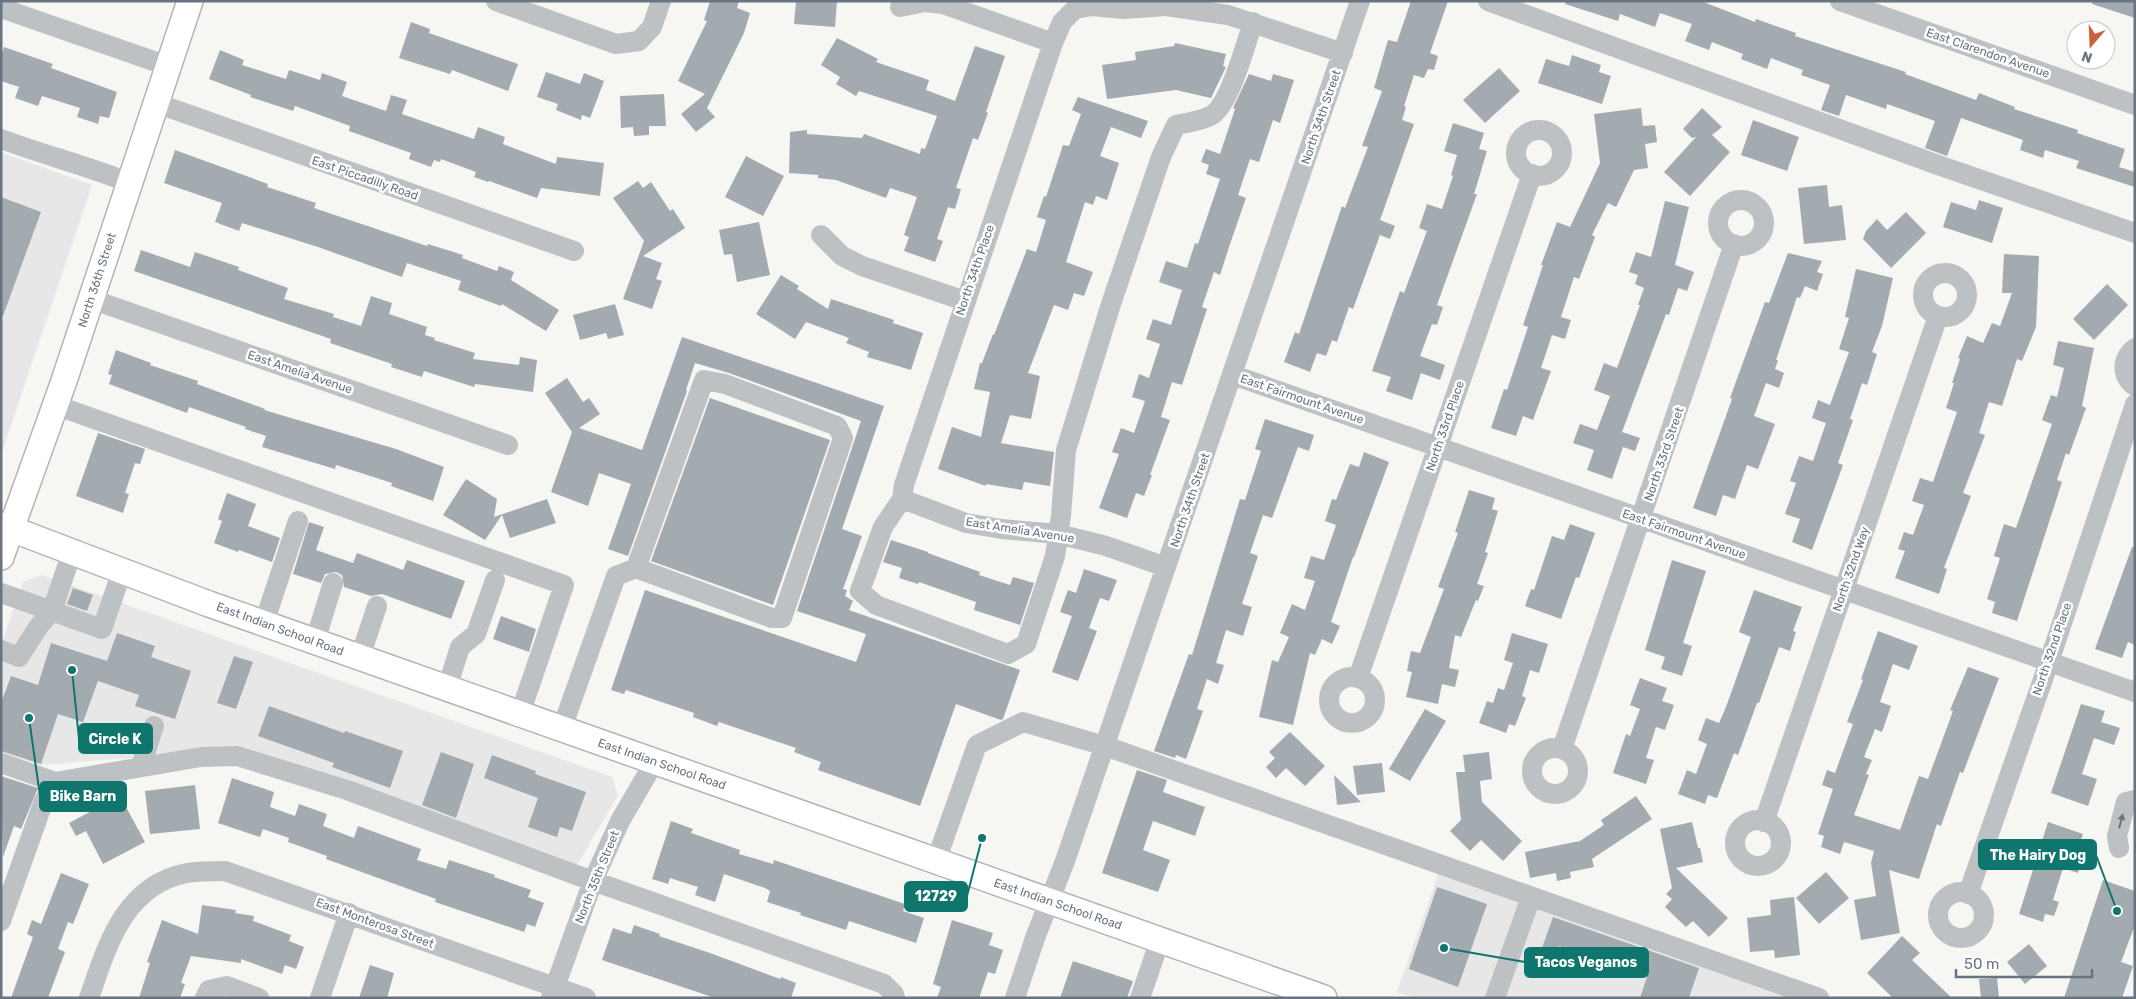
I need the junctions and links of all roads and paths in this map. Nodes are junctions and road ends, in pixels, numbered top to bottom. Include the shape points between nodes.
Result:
1 (190, 1) edge
2 (496, 1) edge
3 (661, 1) edge
4 (1360, 1) edge
5 (1488, 1) edge
6 (1840, 1) edge
7 (1072, 5) edge
8 (900, 7) dead end
9 (1, 8) edge
10 (545, 9) edge
11 (1253, 22) junction
12 (1054, 43) junction
13 (1344, 53) junction
14 (168, 66) junction
15 (156, 104) junction
16 (2135, 105) edge
17 (1, 139) edge
18 (1532, 174) dead end
19 (130, 183) junction
20 (2135, 233) edge
21 (821, 235) dead end
22 (1734, 244) dead end
23 (574, 251) dead end
24 (91, 299) junction
25 (965, 301) junction
26 (1938, 316) dead end
27 (2135, 348) edge
28 (1233, 375) junction
29 (2135, 386) edge
30 (2135, 404) edge
31 (55, 406) junction
32 (508, 445) dead end
33 (1438, 447) junction
34 (902, 499) junction
35 (1642, 519) junction
36 (298, 522) dead end
37 (6, 527) edge
38 (1058, 534) junction
39 (72, 552) junction
40 (1, 557) edge
41 (1166, 567) junction
42 (636, 568) junction
43 (122, 571) junction
44 (495, 580) dead end
45 (333, 584) dead end
46 (1844, 589) junction
47 (1, 593) edge
48 (377, 606) dead end
49 (52, 611) junction
50 (264, 623) junction
51 (315, 641) junction
52 (1, 650) edge
53 (360, 657) junction
54 (2048, 662) junction
55 (1358, 678) dead end
56 (447, 688) junction
57 (2135, 692) edge
58 (520, 714) junction
59 (154, 726) dead end
60 (562, 728) junction
61 (1105, 746) junction
62 (1562, 749) dead end
63 (655, 761) junction
64 (1, 763) edge
65 (141, 766) junction
66 (54, 782) junction
67 (2135, 800) edge
68 (1764, 822) dead end
69 (2119, 848) dead end
70 (936, 861) junction
71 (593, 881) junction
72 (1968, 894) dead end
73 (1531, 897) junction
74 (1050, 901) junction
75 (349, 914) junction
76 (1, 921) edge
77 (1160, 940) junction
78 (553, 992) edge
79 (90, 998) edge
80 (205, 998) edge
81 (259, 998) edge
82 (320, 998) edge
83 (586, 998) edge
84 (895, 998) edge
85 (1015, 998) edge
86 (1140, 998) edge
87 (1324, 998) edge
88 (1496, 998) edge
89 (1819, 998) edge

1 - 14 main road, North 36th Street
2 - 10 street
3 - 10 street via 652,27 639,41 616,44
4 - 13 street, North 34th Street
5 - 20 street
6 - 16 street, East Clarendon Avenue
7 - 11 street via 1124,9 1166,6
7 - 12 street, North 34th Place
8 - 12 street via 925,2 943,4
9 - 14 street
11 - 13 street
11 - 38 street via 1226,99 1218,112 1176,125 1161,157 1066,450
12 - 25 street, North 34th Place
13 - 28 street, North 34th Street
14 - 15 main road, North 36th Street
15 - 19 main road, North 36th Street
15 - 23 street, East Piccadilly Road
17 - 19 street
18 - 33 street, North 33rd Place
19 - 24 main road, North 36th Street
21 - 25 street via 842,256 862,266
22 - 35 street, North 33rd Street
24 - 31 main road, North 36th Street
24 - 32 street, East Amelia Avenue
25 - 34 street, North 34th Place
26 - 46 street, North 32nd Way
27 - 29 street via 2124,366 2128,380
28 - 33 street, East Fairmount Avenue
28 - 41 street, North 34th Street
30 - 54 street, North 32nd Place
31 - 37 main road, North 36th Street
31 - 58 street via 564,585
33 - 35 street, East Fairmount Avenue
33 - 55 street, North 33rd Place
34 - 38 street, East Amelia Avenue via 966,522
34 - 38 street via 883,526 860,590 876,605 1008,654 1026,644 1055,556
35 - 46 street, East Fairmount Avenue
35 - 62 street, North 33rd Street
36 - 50 street
37 - 39 main road, East Indian School Road
37 - 40 main road, North 36th Street
38 - 41 street, East Amelia Avenue via 1106,546
39 - 43 main road, East Indian School Road
39 - 49 street
41 - 61 street, North 34th Street
42 - 42 street via 704,380 725,384 838,426 843,438 782,618 772,618
42 - 60 street via 616,576
43 - 49 street via 102,629
43 - 50 main road, East Indian School Road
44 - 56 street via 476,634 460,647
45 - 51 street
46 - 54 street, East Fairmount Avenue
46 - 68 street, North 32nd Way
47 - 49 street
48 - 53 street
49 - 52 street via 19,656
50 - 51 main road, East Indian School Road
51 - 53 main road, East Indian School Road
53 - 56 main road, East Indian School Road
54 - 57 street, East Fairmount Avenue
54 - 72 street, North 32nd Place
56 - 58 main road, East Indian School Road
58 - 60 main road, East Indian School Road
59 - 65 street
60 - 63 main road, East Indian School Road
61 - 70 street via 1023,722 977,745
61 - 73 street
61 - 74 street, North 34th Street
63 - 70 main road, East Indian School Road
63 - 71 street, North 35th Street via 620,821
64 - 66 street
65 - 66 street
65 - 71 street via 201,757 237,756 347,790
66 - 76 street via 43,803
69 -> 67 street via 2117,836 2126,802
70 - 74 main road, East Indian School Road
71 - 78 street, North 35th Street
71 - 84 street via 884,984
73 - 88 street
73 - 89 street
74 - 77 main road, East Indian School Road
74 - 85 street, North 34th Street
75 - 78 street, East Monterosa Street
75 - 79 street, East Monterosa Street via 225,871 186,873 162,881 139,897 116,926
75 - 82 street
77 - 86 street
77 - 87 main road, East Indian School Road
78 - 83 street, East Monterosa Street
80 - 81 street via 209,990 227,986

